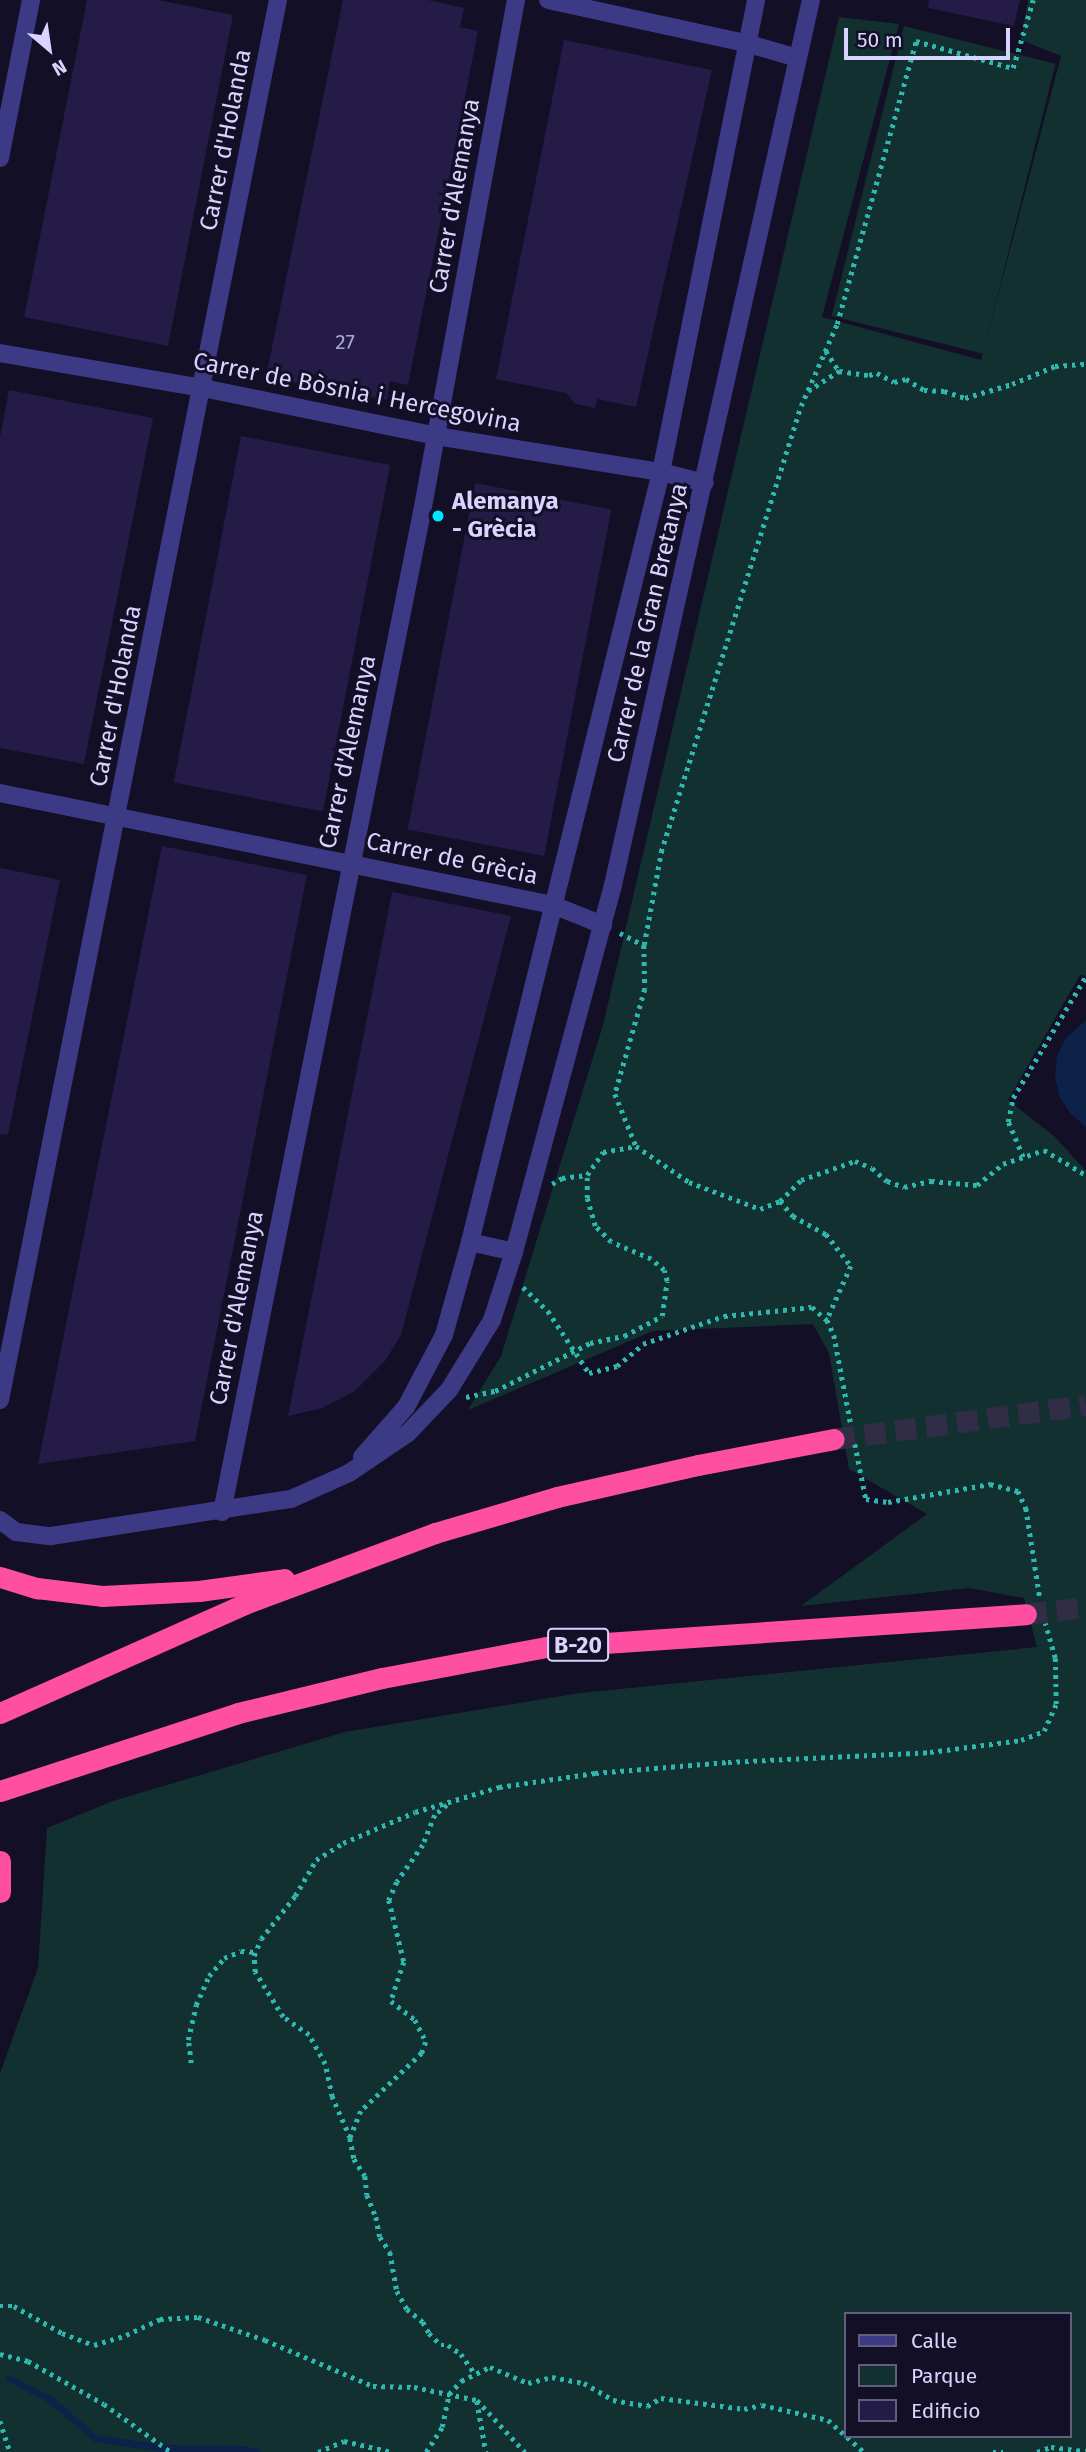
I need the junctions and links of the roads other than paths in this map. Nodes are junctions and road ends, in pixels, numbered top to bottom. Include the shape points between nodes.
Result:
1 (32, 0) edge
2 (278, 0) edge
3 (516, 0) edge
4 (548, 0) edge
5 (756, 0) edge
6 (811, 0) edge
7 (746, 43) junction
8 (797, 58) junction
9 (0, 158) edge
10 (0, 353) edge
11 (203, 388) junction
12 (436, 436) junction
13 (661, 472) junction
14 (705, 483) junction
15 (0, 793) edge
16 (117, 817) junction
17 (350, 863) junction
18 (553, 905) junction
19 (603, 925) junction
20 (470, 1242) junction
21 (514, 1252) junction
22 (0, 1400) edge
23 (834, 1439) tunnel mouth
24 (349, 1473) junction
25 (222, 1512) junction
26 (0, 1520) edge
27 (317, 1575) junction
28 (0, 1577) edge
29 (1037, 1613) tunnel mouth
30 (0, 1713) edge
31 (0, 1791) edge
32 (0, 1861) edge
33 (0, 1892) edge

1 - 9 street
2 - 11 street, Carrer d'Holanda
3 - 12 street, Carrer d'Alemanya
4 - 7 street
5 - 7 street, Carrer de la Gran Bretanya
6 - 8 street, Carrer de la Gran Bretanya
7 - 8 street
7 - 13 street, Carrer de la Gran Bretanya
8 - 14 street, Carrer de la Gran Bretanya
10 - 11 street, Carrer de Bòsnia i Hercegovina
11 - 12 street, Carrer de Bòsnia i Hercegovina
11 - 16 street, Carrer d'Holanda
12 - 13 street, Carrer de Bòsnia i Hercegovina
12 - 17 street, Carrer d'Alemanya
13 - 14 street, Carrer de Bòsnia i Hercegovina
13 - 18 street, Carrer de la Gran Bretanya
14 - 19 street, Carrer de la Gran Bretanya
15 - 16 street, Carrer de Grècia
16 - 17 street, Carrer de Grècia
16 - 22 street, Carrer d'Holanda
17 - 18 street, Carrer de Grècia
17 - 25 street, Carrer d'Alemanya
18 - 19 street, Carrer de Grècia
18 - 20 street, Carrer de la Gran Bretanya
19 - 21 street, Carrer de la Gran Bretanya
20 - 21 street
20 - 24 street, Carrer de la Gran Bretanya via 444,1335 406,1407
21 - 24 street, Carrer de la Gran Bretanya via 492,1320 449,1390 408,1433
23 - 27 highway via 557,1497 435,1532
24 - 25 street, Carrer de la Gran Bretanya via 291,1499
25 - 26 street, Carrer de la Gran Bretanya via 51,1536 16,1532
27 - 28 highway via 199,1591 103,1596 37,1588
27 - 30 highway
29 - 31 highway, B-20 via 546,1647 383,1678 238,1713
32 - 33 highway

